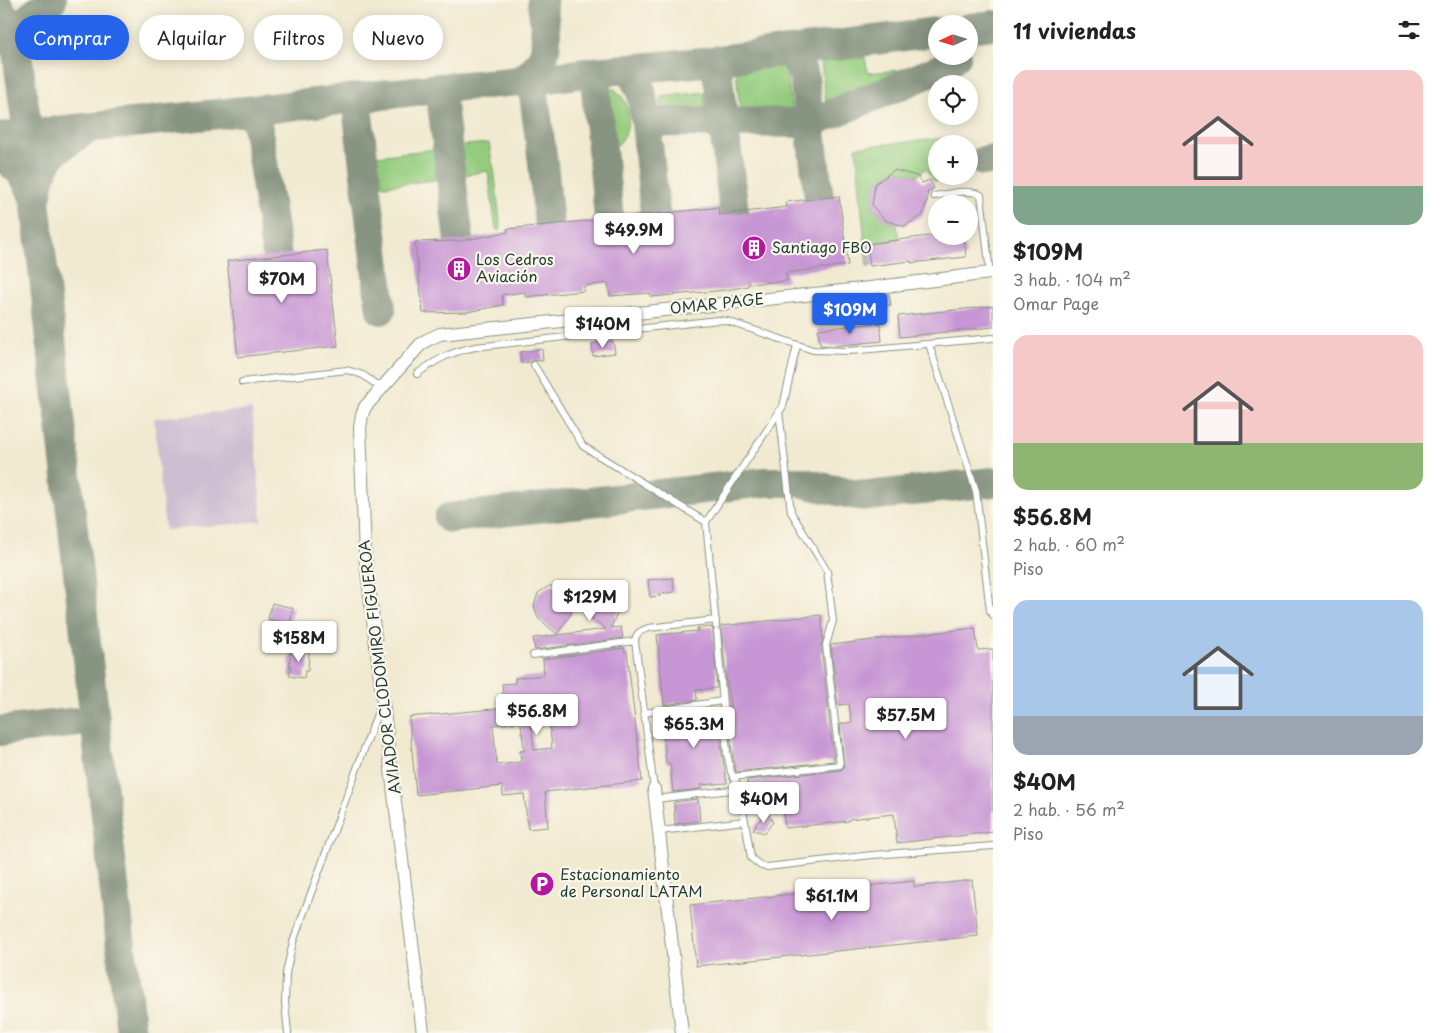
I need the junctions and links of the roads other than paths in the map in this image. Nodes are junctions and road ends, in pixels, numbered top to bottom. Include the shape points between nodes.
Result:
1 (943, 195) edge
2 (991, 273) edge
3 (440, 334) joint
4 (993, 338) edge
5 (929, 344) junction
6 (797, 345) junction
7 (534, 365) dead end
8 (417, 374) dead end
9 (242, 382) dead end
10 (381, 388) junction
11 (779, 411) junction
12 (706, 522) junction
13 (993, 615) edge
14 (716, 626) junction
15 (635, 641) junction
16 (533, 655) dead end
17 (383, 698) junction
18 (722, 701) junction
19 (644, 713) junction
20 (733, 777) junction
21 (740, 789) junction
22 (655, 794) junction
23 (745, 821) junction
24 (660, 831) junction
25 (993, 846) edge
26 (288, 1033) edge
27 (422, 1033) edge
28 (682, 1033) edge

1 - 2 lane via 976,192 981,195
2 - 3 street, OMAR PAGE
3 - 10 street, AVIADOR CLODOMIRO FIGUEROA via 420,345
4 - 5 lane
5 - 6 lane via 849,352 813,350
5 - 13 lane via 976,491
6 - 8 lane via 718,320 475,347 455,351
6 - 11 lane via 783,406
7 - 12 lane via 583,446
9 - 10 lane via 348,370 363,375
10 - 17 street, AVIADOR CLODOMIRO FIGUEROA via 365,407 360,428 365,554
11 - 12 lane
11 - 20 lane via 791,512 827,571 834,621 826,645 840,765
12 - 14 lane
14 - 15 lane via 648,628 636,635
14 - 18 lane
15 - 16 lane
15 - 19 lane
17 - 26 lane via 293,942 286,972
17 - 27 street, AVIADOR CLODOMIRO FIGUEROA
18 - 19 lane
18 - 20 lane via 727,753
19 - 22 lane
20 - 21 lane
21 - 22 lane
21 - 23 lane
22 - 24 street
23 - 24 lane
23 - 25 lane via 751,858 767,867
24 - 28 street

